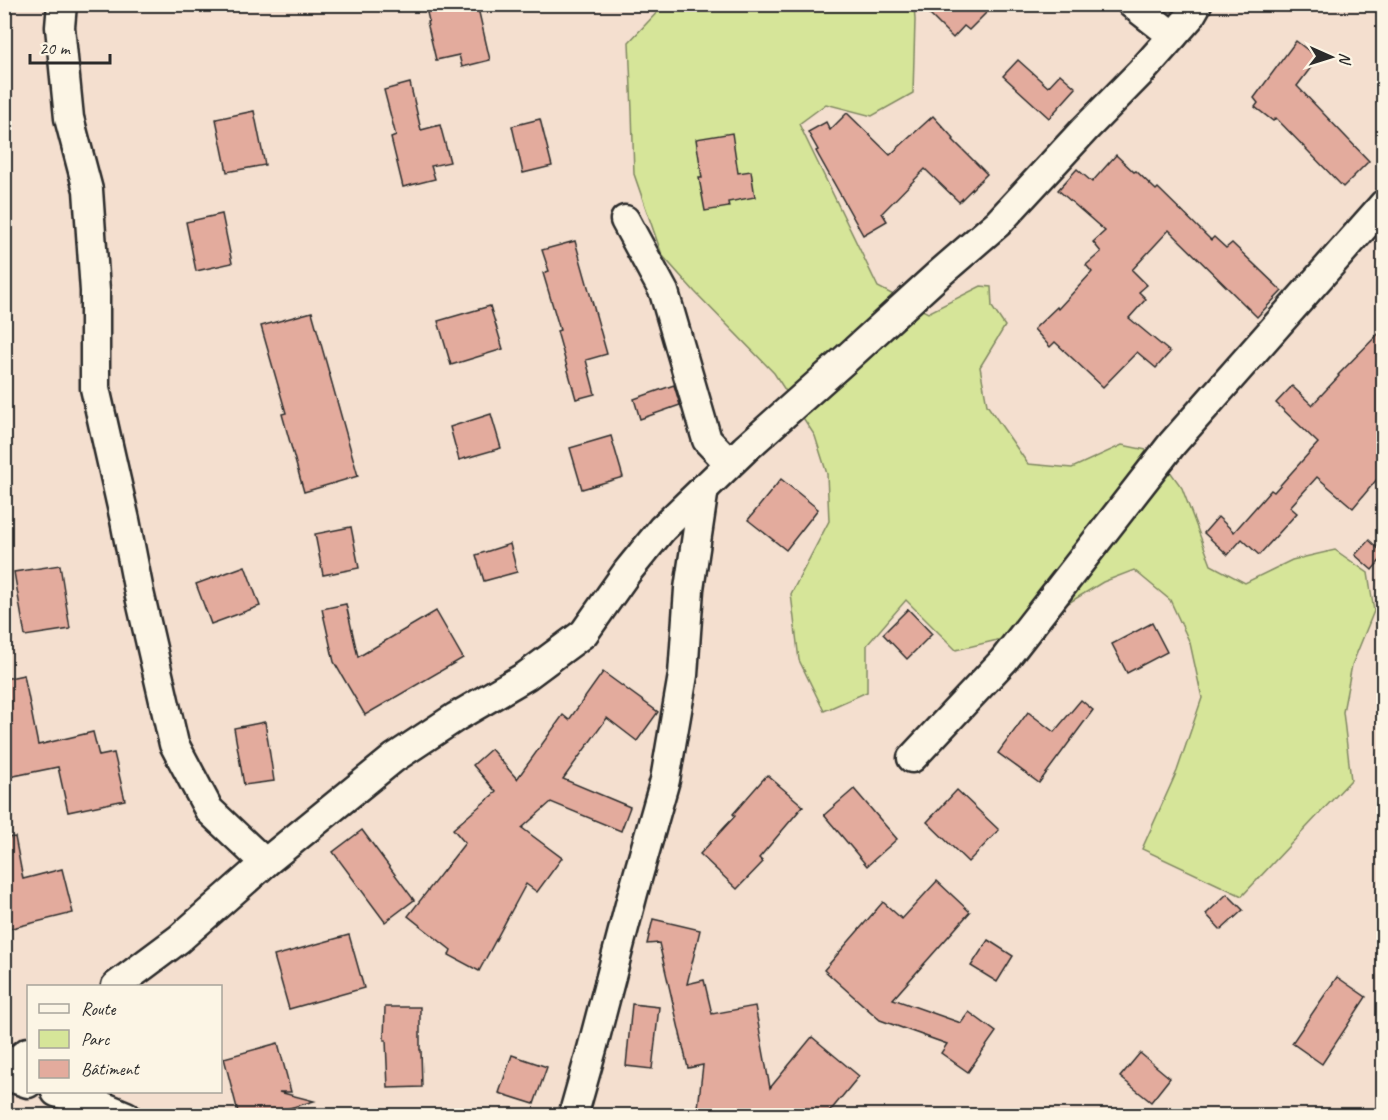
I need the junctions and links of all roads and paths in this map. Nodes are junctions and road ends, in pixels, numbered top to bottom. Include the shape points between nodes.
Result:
1 (62, 4) edge
2 (1132, 4) edge
3 (1197, 4) edge
4 (1173, 36) junction
5 (1383, 204) edge
6 (625, 220) dead end
7 (729, 464) junction
8 (704, 488) junction
9 (912, 758) dead end
10 (265, 863) junction
11 (119, 985) edge
12 (27, 1053) edge
13 (4, 1070) edge
14 (4, 1075) edge
15 (27, 1083) edge
16 (59, 1093) edge
17 (126, 1116) edge
18 (573, 1116) edge

1 - 10 street via 60,27 69,118 88,190 95,291 95,388 174,744 208,810
2 - 4 street
3 - 4 street
4 - 7 street via 999,223
5 - 9 street via 1172,444 1004,660
6 - 7 street via 664,292 707,440
7 - 8 street
8 - 10 street via 662,529 584,633 526,676 394,758
8 - 18 street via 689,589 683,675 665,780
10 - 11 street via 180,939
12 - 13 street
14 - 15 street
16 - 17 street

